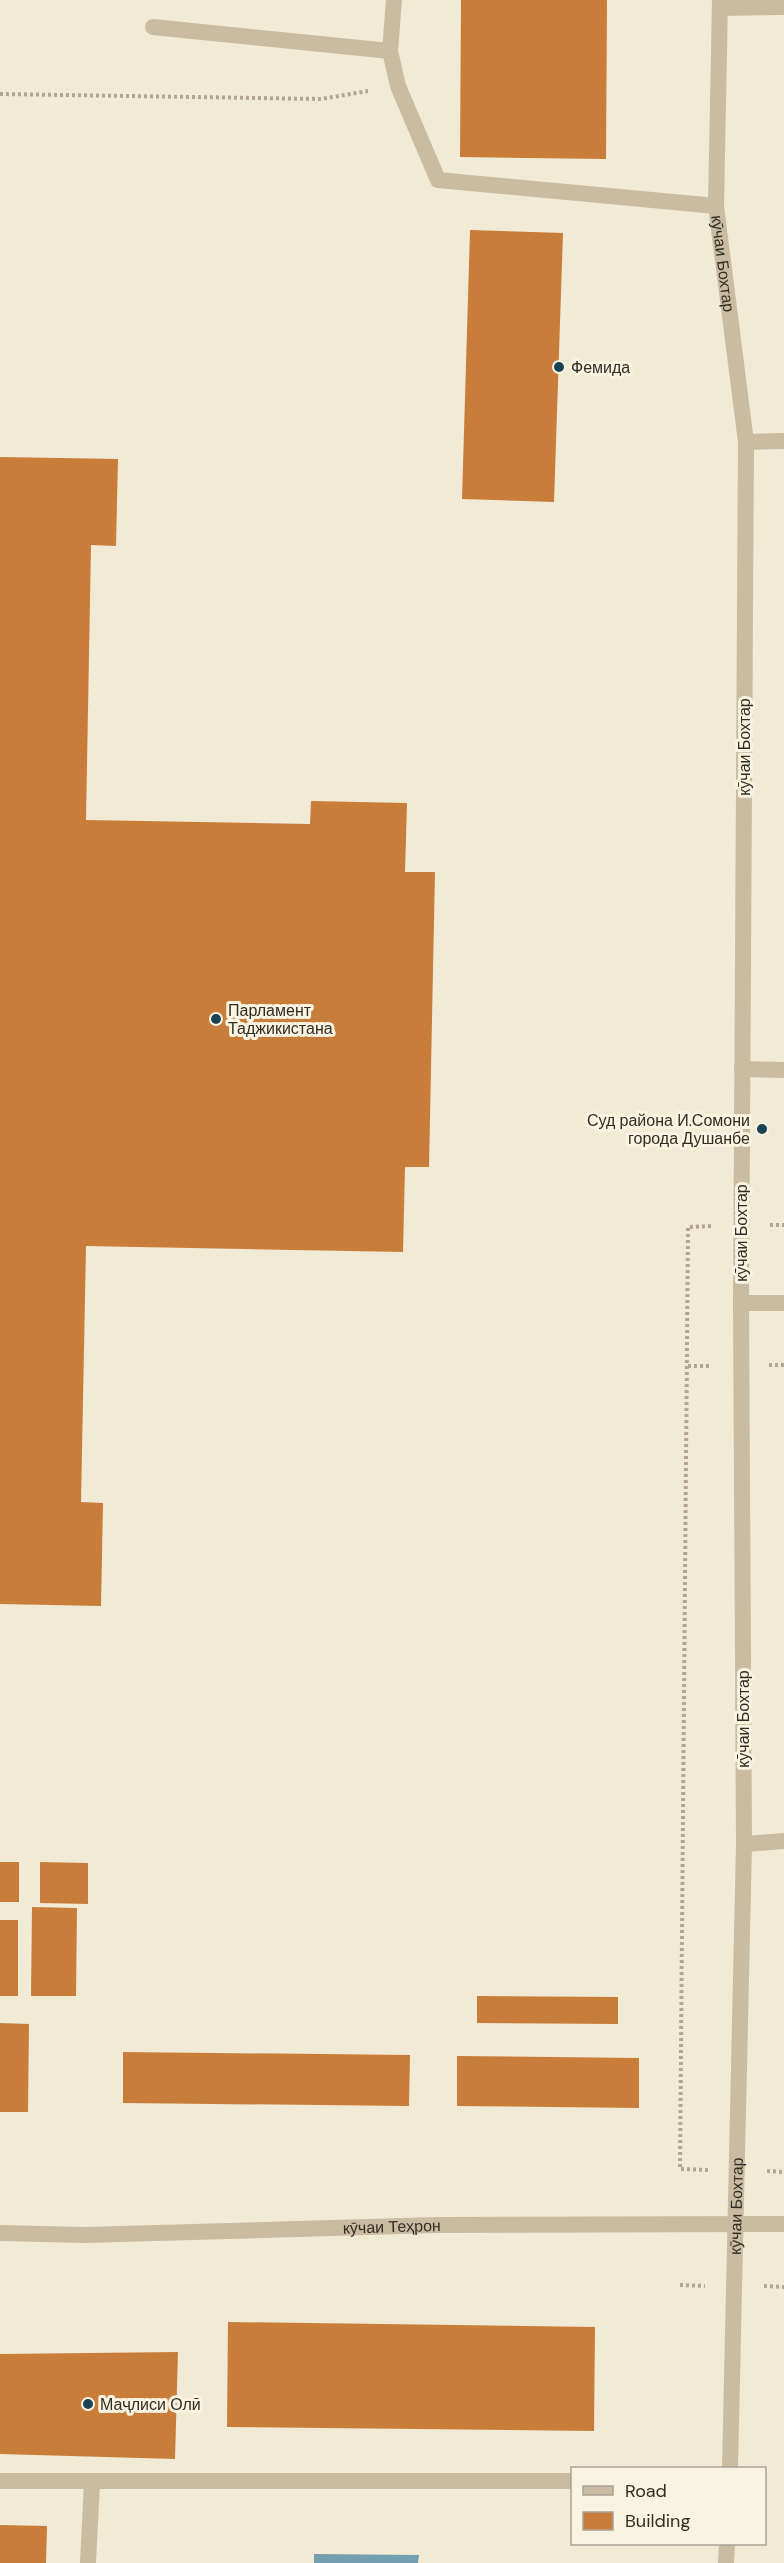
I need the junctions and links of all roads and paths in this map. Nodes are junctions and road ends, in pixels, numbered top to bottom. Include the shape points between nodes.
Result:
1 (394, 0) edge
2 (720, 4) edge
3 (784, 7) edge
4 (153, 27) dead end
5 (390, 51) junction
6 (398, 86) junction
7 (0, 94) edge
8 (716, 206) junction
9 (784, 441) edge
10 (746, 442) junction
11 (742, 1069) junction
12 (784, 1070) edge
13 (688, 1227) dead end
14 (741, 1303) junction
15 (784, 1303) edge
16 (784, 1841) edge
17 (744, 1844) junction
18 (680, 2169) dead end
19 (735, 2223) junction
20 (784, 2224) edge
21 (0, 2233) edge
22 (730, 2467) edge
23 (0, 2481) edge
24 (571, 2481) edge
25 (92, 2482) junction
26 (727, 2545) edge
27 (88, 2563) edge
28 (726, 2563) edge

1 - 5 street
2 - 3 street
2 - 8 street, кӯчаи Бохтар
4 - 5 street
5 - 6 street
6 - 7 path via 321,99
6 - 8 street via 438,180
8 - 10 street, кӯчаи Бохтар
9 - 10 street
10 - 11 street, кӯчаи Бохтар
11 - 12 street
11 - 14 street, кӯчаи Бохтар
13 - 18 path
14 - 15 street
14 - 17 street, кӯчаи Бохтар
16 - 17 street
17 - 19 street, кӯчаи Бохтар
19 - 20 street, кӯчаи Теҳрон
19 - 21 street, кӯчаи Теҳрон via 437,2225 85,2235
19 - 22 street, кӯчаи Бохтар
23 - 25 street
24 - 25 street
25 - 27 street
26 - 28 street

